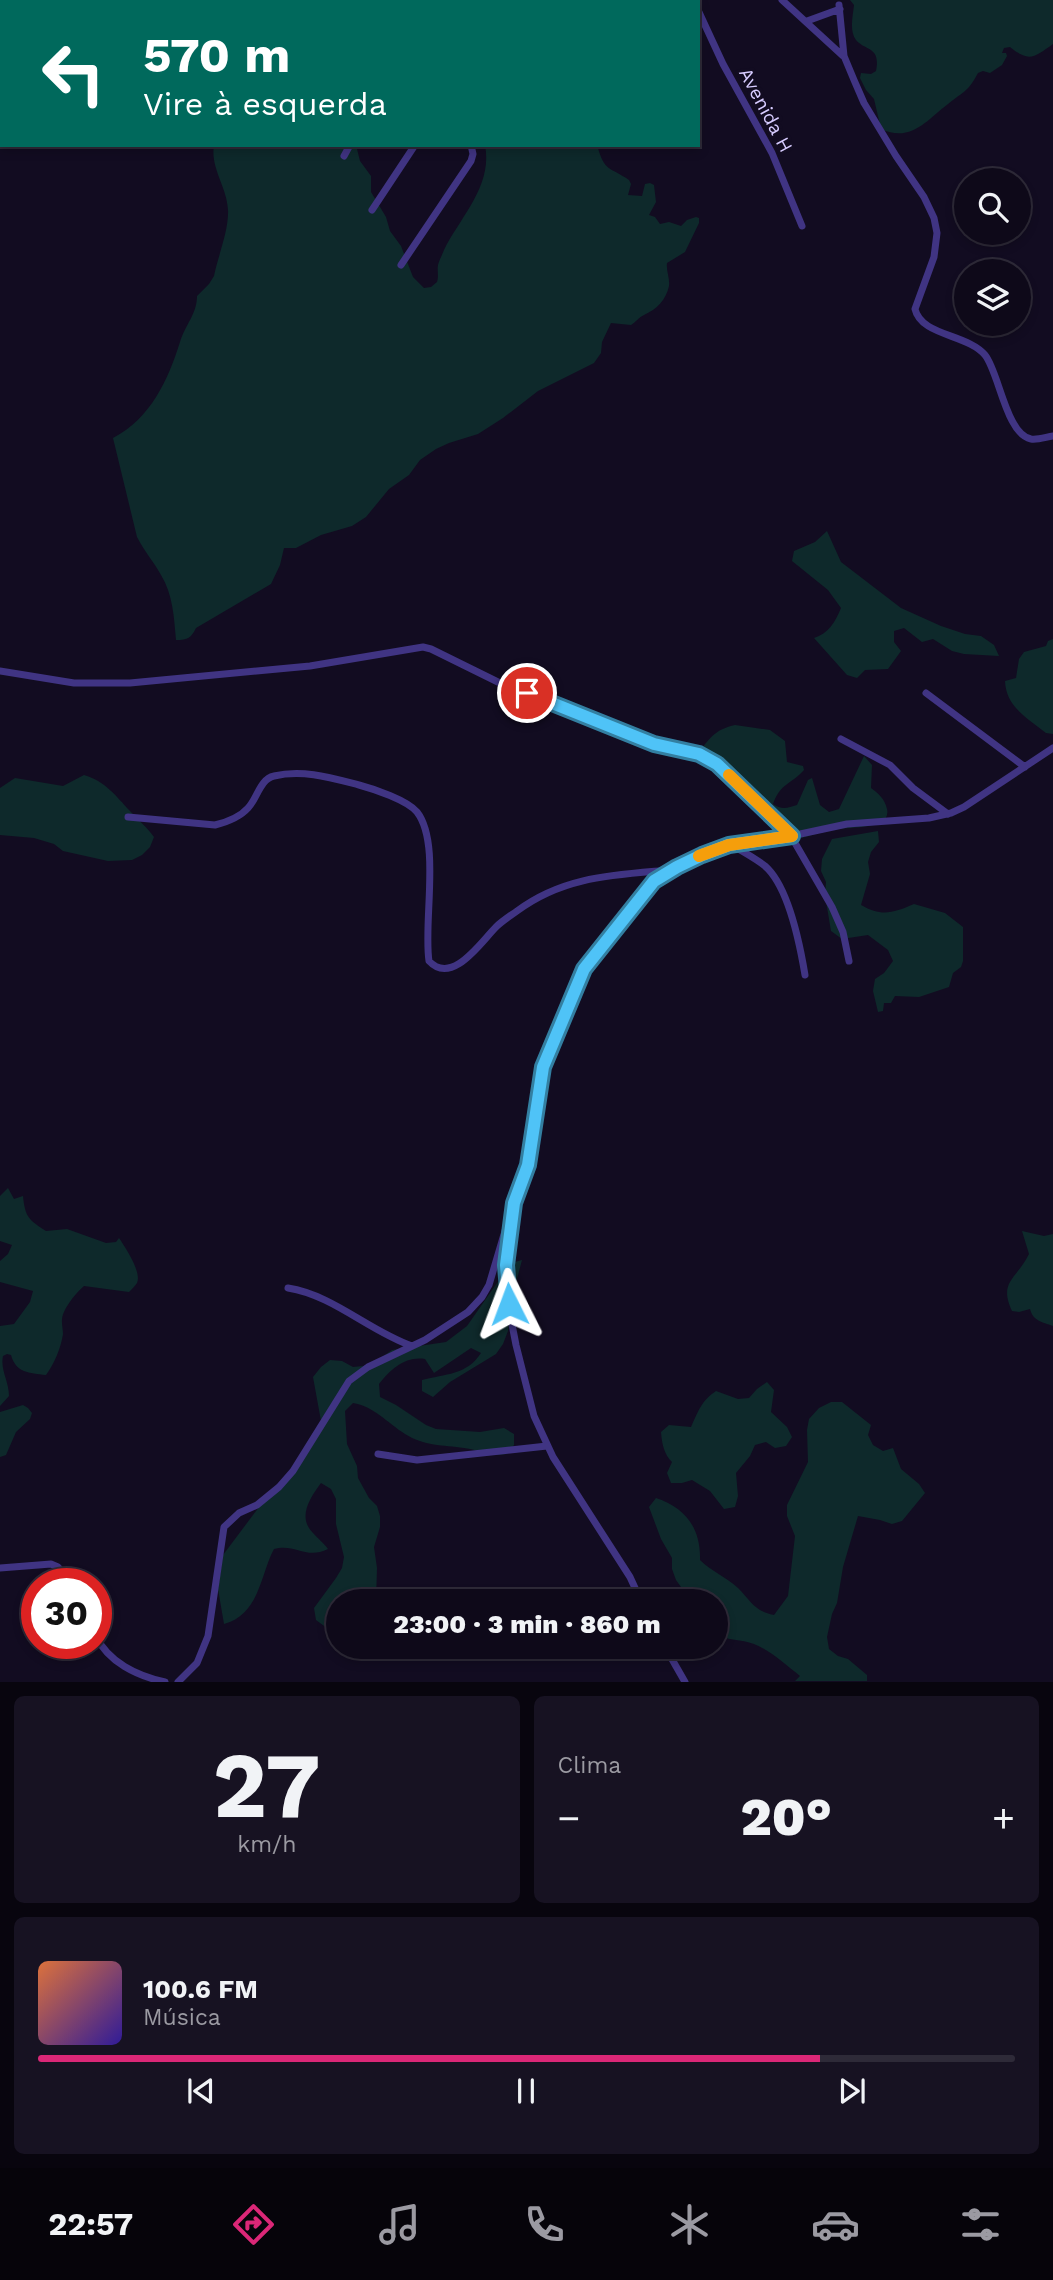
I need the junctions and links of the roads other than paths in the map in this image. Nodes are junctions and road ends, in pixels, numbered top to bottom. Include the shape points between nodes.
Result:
1 (782, 0) edge
2 (791, 4) edge
3 (700, 14) edge
4 (807, 21) junction
5 (844, 56) junction
6 (349, 147) edge
7 (414, 147) edge
8 (471, 147) edge
9 (344, 156) dead end
10 (372, 210) dead end
11 (802, 226) dead end
12 (401, 265) dead end
13 (1053, 436) edge
14 (0, 671) edge
15 (926, 693) dead end
16 (841, 739) dead end
17 (1053, 748) edge
18 (1025, 767) junction
19 (948, 814) junction
20 (128, 817) dead end
21 (792, 836) junction
22 (732, 845) junction
23 (671, 870) junction
24 (849, 961) dead end
25 (805, 975) dead end
26 (514, 1203) junction
27 (288, 1288) dead end
28 (413, 1346) junction
29 (547, 1446) junction
30 (379, 1454) dead end
31 (0, 1568) edge
32 (59, 1568) edge
33 (636, 1589) edge
34 (112, 1658) edge
35 (672, 1659) edge
36 (164, 1682) edge
37 (178, 1682) edge
38 (685, 1682) edge

1 - 2 street
2 - 4 street
3 - 11 street, Avenida H via 772,153
4 - 5 street
4 - 5 street via 839,7
5 - 13 street via 864,103 934,218 934,257 916,314 927,326 974,345 987,356 1000,393 1024,436
6 - 9 street
7 - 10 street
8 - 12 street via 471,160
14 - 21 street via 74,683 130,683 431,649 506,686 654,744 707,757
15 - 18 street
16 - 19 street via 890,765
17 - 18 street
18 - 19 street
19 - 21 street via 847,824
20 - 23 street via 225,823 247,809 267,780 277,775 334,778 408,805 422,821 428,846 429,961 445,969 460,963 498,925 543,893 592,878
21 - 22 street
21 - 24 street via 832,907
22 - 23 street
22 - 25 street via 774,876 798,935
23 - 26 street via 654,881 584,969 575,987 543,1067 528,1165
26 - 28 street via 482,1297 468,1312
26 - 29 street via 506,1265 509,1304 534,1416
27 - 28 street via 315,1294
28 - 37 street via 349,1381 279,1487 224,1527 208,1636 197,1663
29 - 30 street via 416,1460
29 - 33 street
31 - 32 street via 51,1564
34 - 36 street
35 - 38 street

